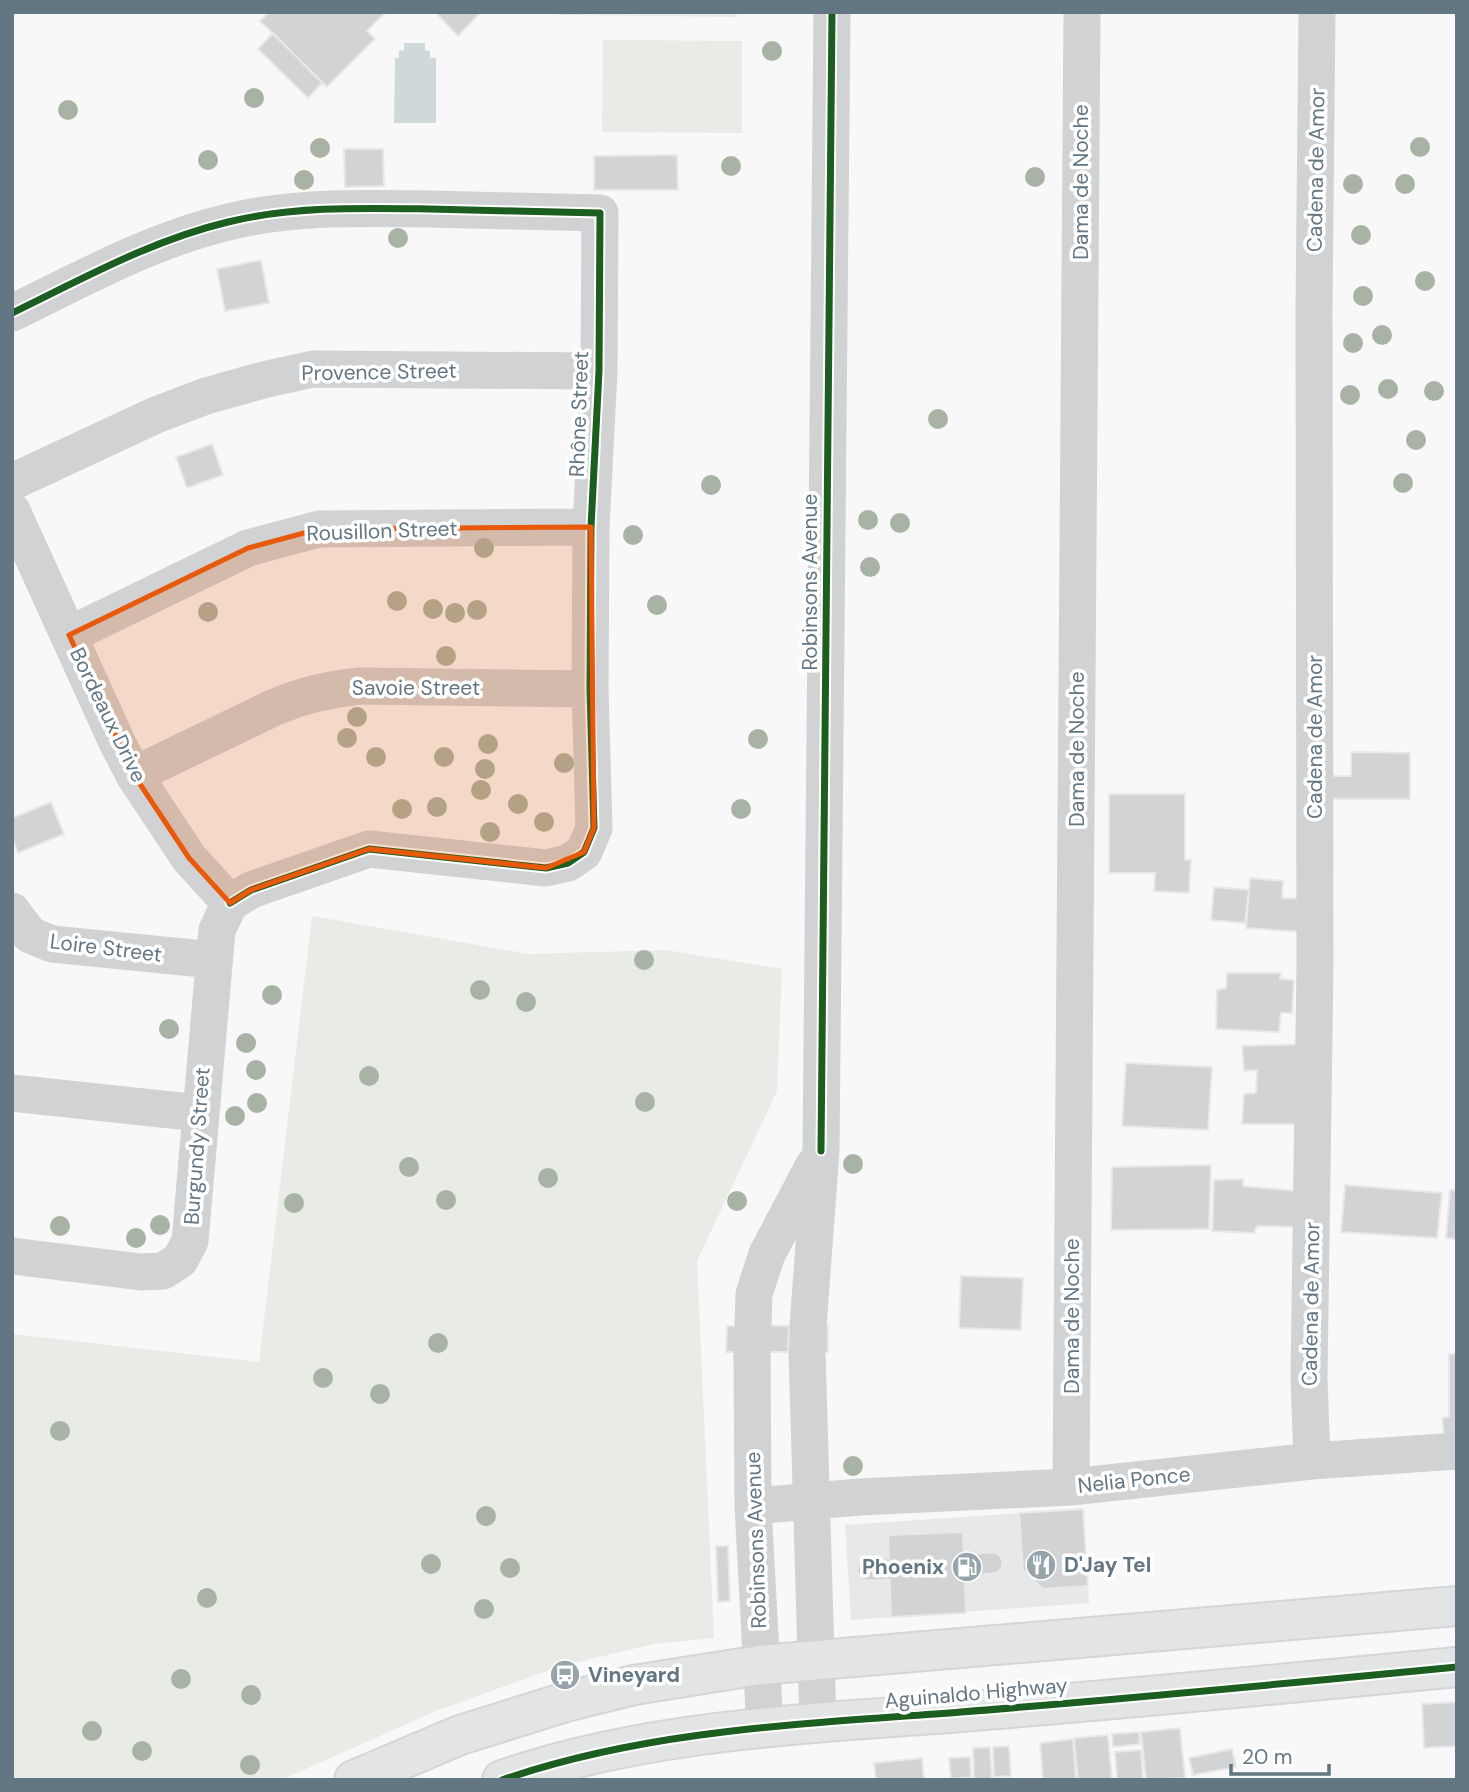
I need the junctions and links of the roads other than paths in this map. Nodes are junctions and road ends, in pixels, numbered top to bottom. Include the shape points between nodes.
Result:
1 (832, 12) edge
2 (1082, 12) edge
3 (1317, 12) edge
4 (12, 313) edge
5 (599, 371) junction
6 (12, 482) edge
7 (12, 510) edge
8 (592, 527) junction
9 (69, 635) junction
10 (590, 689) junction
11 (134, 775) junction
12 (230, 903) junction
13 (12, 911) edge
14 (213, 960) junction
15 (12, 1093) edge
16 (199, 1113) junction
17 (821, 1151) junction
18 (12, 1256) edge
19 (1457, 1451) edge
20 (1311, 1461) junction
21 (1071, 1486) junction
22 (811, 1503) junction
23 (753, 1506) junction
24 (992, 1563) dead end
25 (964, 1565) dead end
26 (889, 1569) dead end
27 (869, 1570) dead end
28 (1457, 1606) edge
29 (817, 1660) junction
30 (760, 1665) junction
31 (1457, 1667) edge
32 (818, 1723) junction
33 (765, 1728) junction
34 (354, 1780) edge
35 (502, 1780) edge

1 - 17 street, Robinsons Avenue
2 - 21 street, Dama de Noche
3 - 20 street, Cadena de Amor
4 - 5 street, Rhône Street via 179,236 275,213 357,208 600,213
5 - 6 street, Provence Street via 313,369 206,396
5 - 8 street, Rhône Street
7 - 9 street, Bordeaux Drive
8 - 9 street, Rousillon Street via 319,529 248,548
8 - 10 street, Rhône Street
9 - 11 street, Bordeaux Drive
10 - 11 street, Savoie Street via 360,685 328,690 295,698
10 - 12 street, Rhône Street via 594,828 584,852 568,863 546,868 369,849 251,890
11 - 12 street, Bordeaux Drive via 189,858
12 - 14 street, Burgundy Street via 217,930
13 - 14 street, Loire Street via 30,935 52,944
14 - 16 street, Burgundy Street
15 - 16 street
16 - 18 street, Burgundy Street via 190,1241 180,1260 163,1271 141,1272
17 - 22 street, Robinsons Avenue via 807,1339
17 - 23 street, Robinsons Avenue via 767,1254 754,1294
19 - 20 street, Nelia Ponce
20 - 21 street, Nelia Ponce
21 - 22 street, Nelia Ponce
22 - 23 street, Nelia Ponce
22 - 29 street, Robinsons Avenue
23 - 30 street, Robinsons Avenue
24 - 25 lane
26 - 27 lane
28 - 29 highway
29 - 30 highway
29 - 32 street, Robinsons Avenue
30 - 33 street, Robinsons Avenue
30 - 34 highway via 634,1685 569,1701 460,1734
31 - 32 highway, Aguinaldo Highway
32 - 33 highway, Aguinaldo Highway
33 - 35 highway, Aguinaldo Highway via 641,1743 550,1763

